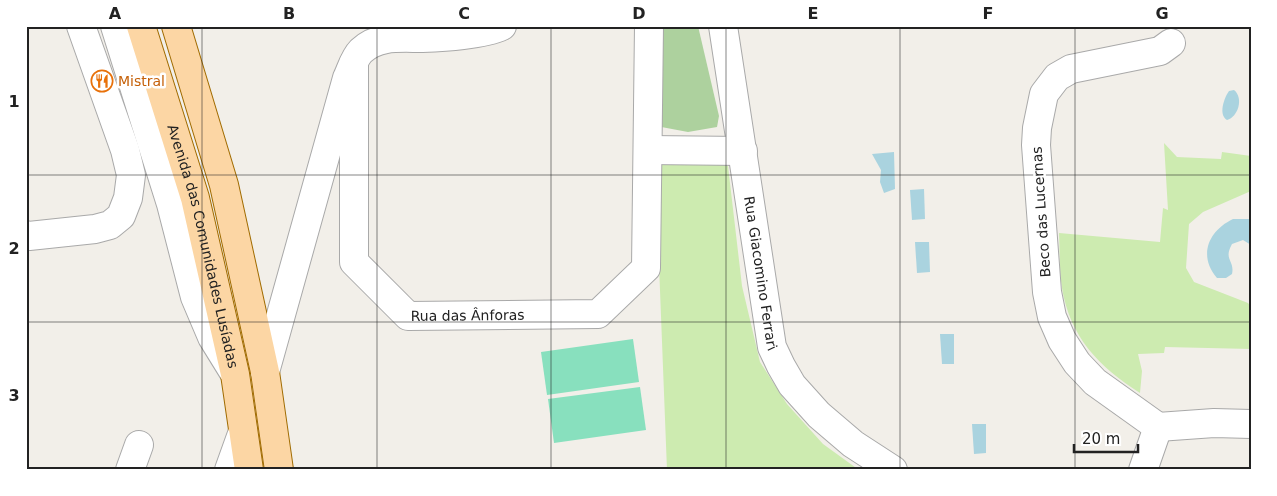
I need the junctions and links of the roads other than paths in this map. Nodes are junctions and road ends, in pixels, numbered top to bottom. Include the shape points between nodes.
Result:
1 (81, 26) edge
2 (115, 26) edge
3 (141, 26) edge
4 (176, 26) edge
5 (502, 26) edge
6 (648, 26) edge
7 (723, 26) edge
8 (1171, 42) dead end
9 (354, 63) junction
10 (648, 150) junction
11 (742, 150) junction
12 (26, 235) edge
13 (265, 372) junction
14 (235, 374) junction
15 (1251, 424) edge
16 (1158, 427) junction
17 (243, 431) junction
18 (229, 470) edge
19 (249, 470) edge
20 (279, 470) edge
21 (893, 470) edge
22 (1143, 470) edge

1 - 12 street via 125,150 131,175 128,198 121,216 110,225 48,235
2 - 14 street via 171,204 195,297 212,337
3 - 14 main road, Avenida das Comunidades Lusíadas via 195,198
4 - 13 main road via 224,185
5 - 9 street via 460,35 391,37 371,43 359,53
6 - 10 street, Rua das Ânforas
7 - 11 street, Rua Giacomino Ferrari
8 - 16 street, Beco das Lucernas via 1160,51 1071,69 1057,77 1044,94 1036,146 1047,292 1052,318 1077,363 1095,382
9 - 10 street, Rua das Ânforas via 354,262 408,316 598,314 646,268
9 - 13 street via 347,78
10 - 11 street
11 - 21 street, Rua Giacomino Ferrari via 772,347 780,366 819,415 853,444
13 - 20 main road
14 - 17 main road, Avenida das Comunidades Lusíadas
15 - 16 street
16 - 22 street
17 - 18 street
17 - 19 main road, Avenida das Comunidades Lusíadas

